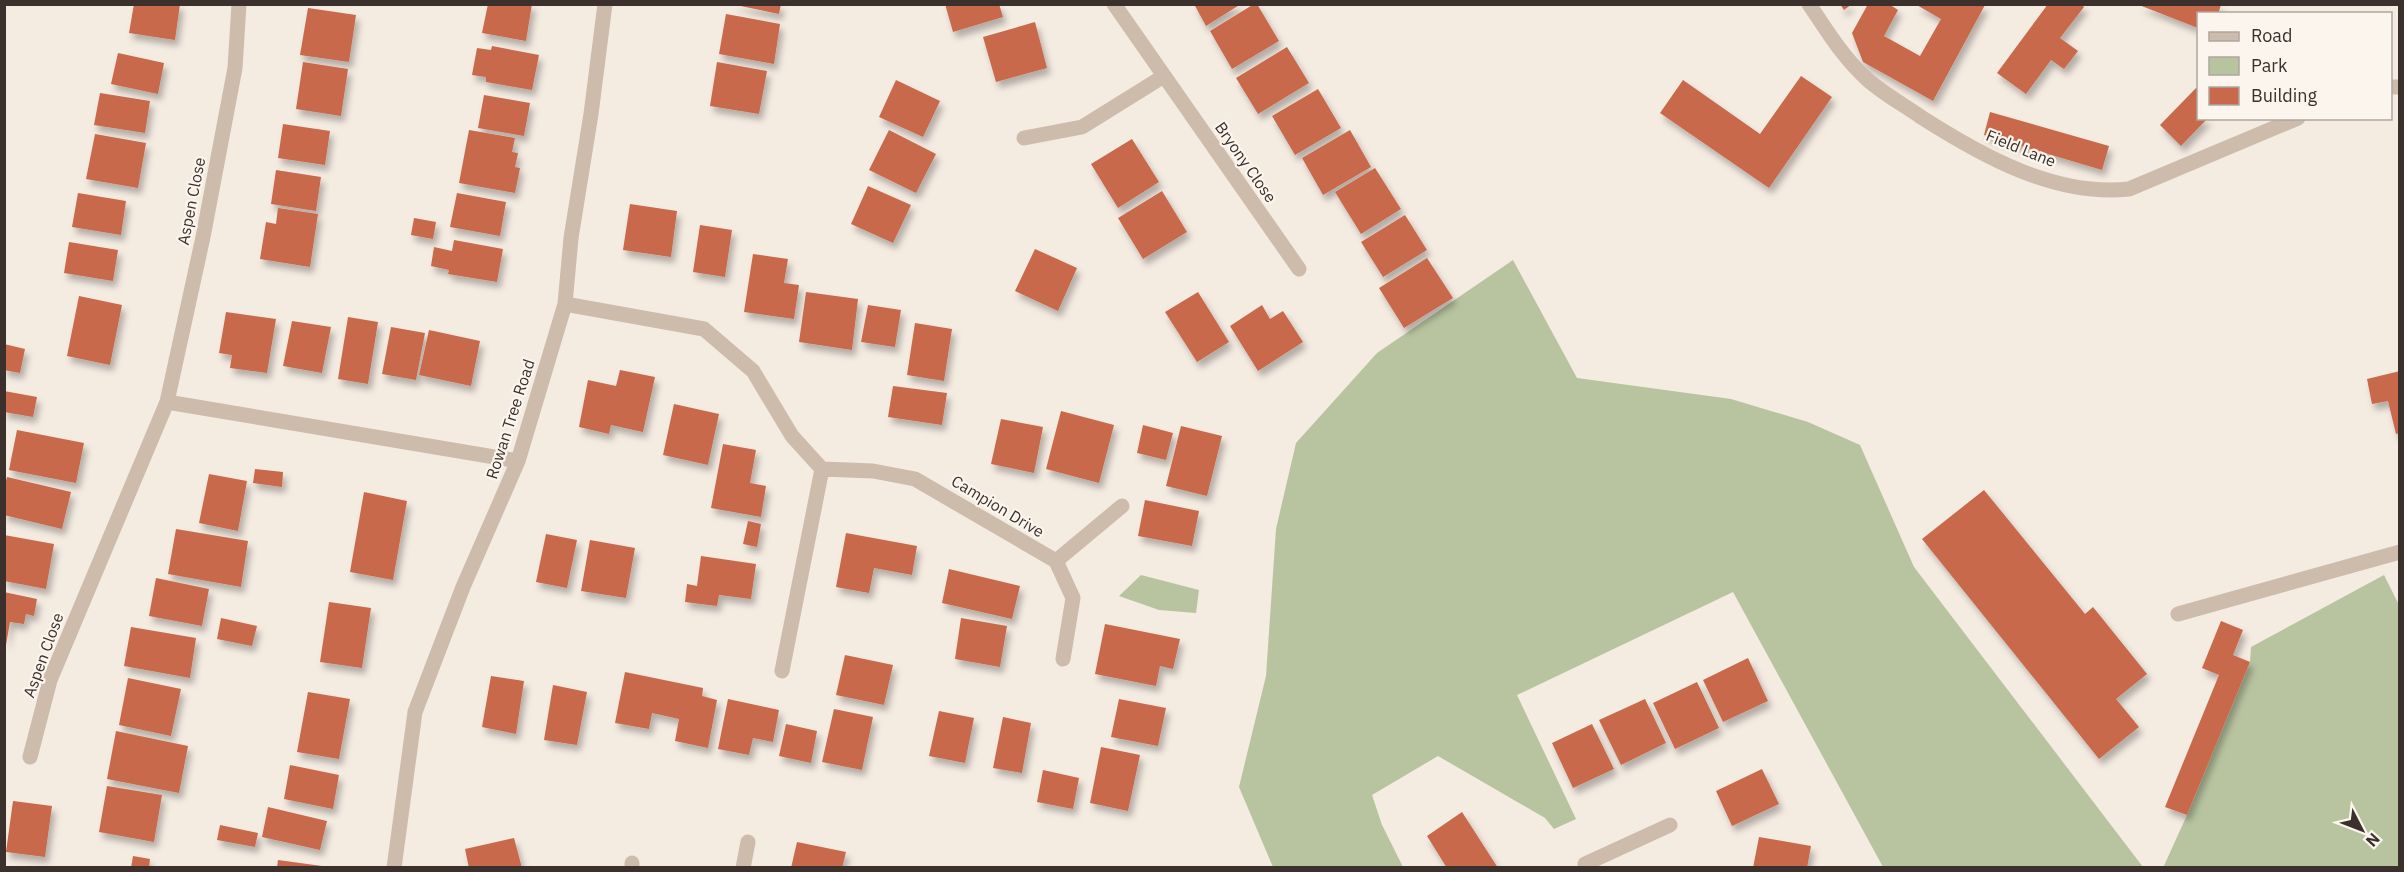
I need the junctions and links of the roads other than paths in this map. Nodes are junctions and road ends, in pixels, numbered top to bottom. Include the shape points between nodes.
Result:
1 (239, 4) edge
2 (605, 4) edge
3 (1114, 4) edge
4 (1809, 4) edge
5 (1164, 76) junction
6 (2293, 120) edge
7 (1024, 138) dead end
8 (1299, 269) dead end
9 (565, 304) junction
10 (167, 402) junction
11 (518, 462) junction
12 (822, 469) junction
13 (1122, 506) dead end
14 (2400, 552) edge
15 (1056, 561) junction
16 (2178, 614) dead end
17 (1063, 659) dead end
18 (782, 671) dead end
19 (30, 757) dead end
20 (1670, 825) dead end
21 (748, 843) dead end
22 (394, 867) edge
23 (743, 867) edge
24 (1587, 867) edge

1 - 10 street, Aspen Close via 235,68
2 - 9 street, Rowan Tree Road
3 - 5 street, Bryony Close
4 - 6 street, Field Lane via 1847,59 1868,81 1962,143 2040,179 2107,192 2129,189
5 - 7 street via 1082,127
5 - 8 street, Bryony Close
9 - 11 street, Rowan Tree Road
9 - 12 street via 704,329 753,371 792,436
10 - 11 street
10 - 19 street, Aspen Close via 50,680
11 - 22 street, Rowan Tree Road via 463,587 415,712
12 - 15 street, Campion Drive via 915,478
12 - 18 street
13 - 15 street
14 - 16 street
15 - 17 street via 1073,598
20 - 24 street via 1585,864
21 - 23 street

